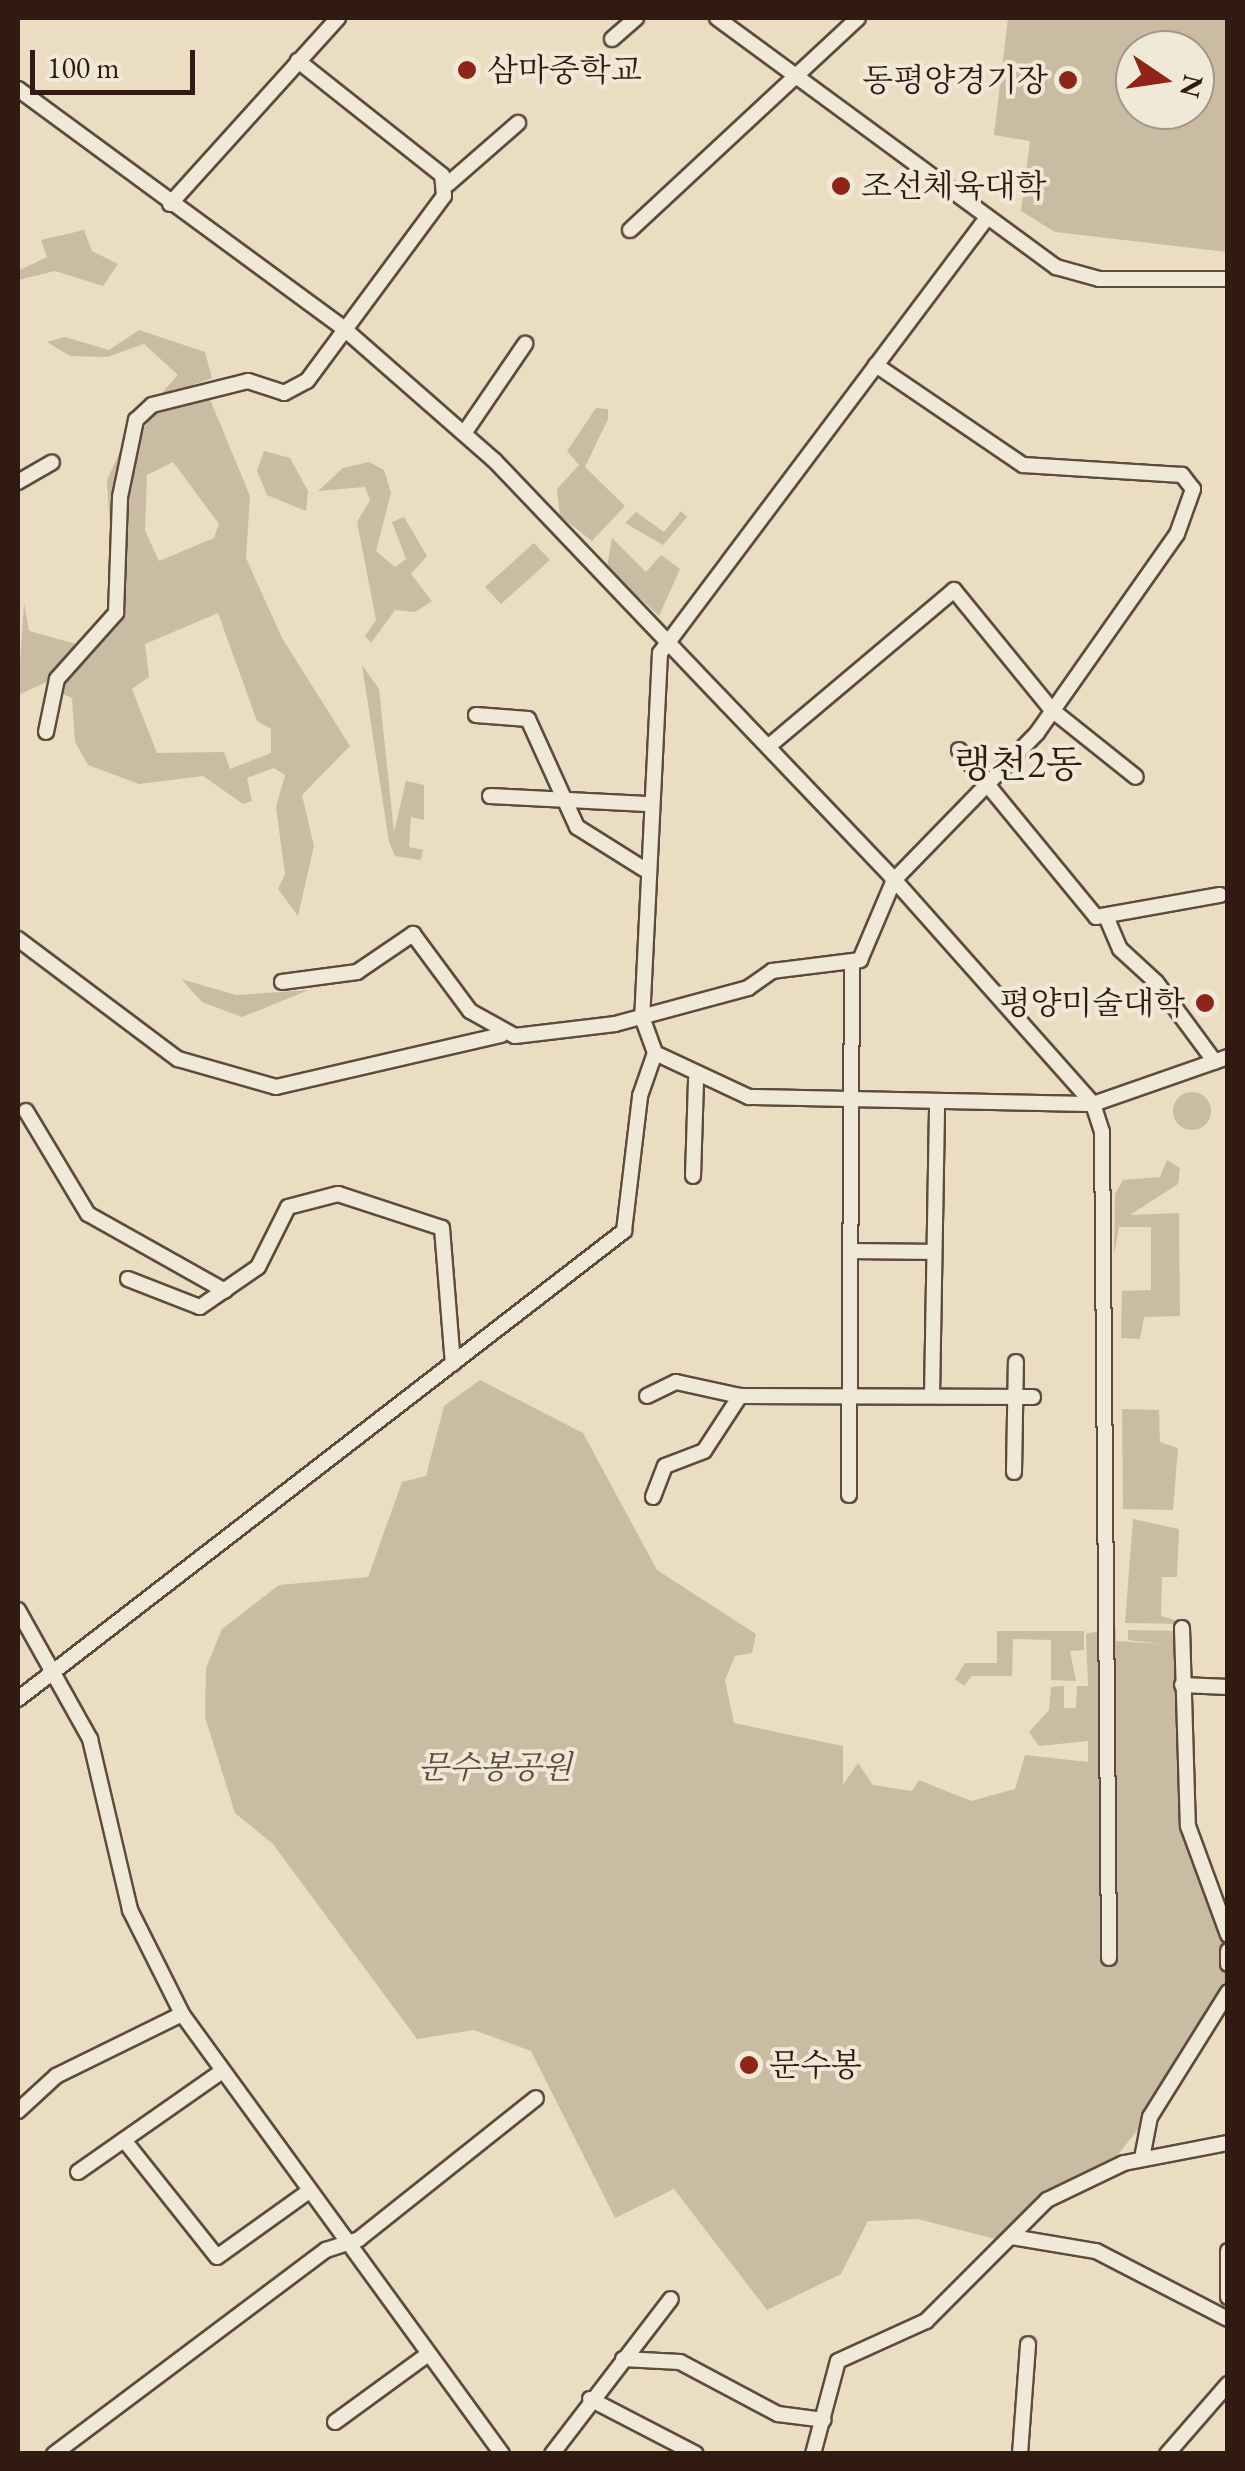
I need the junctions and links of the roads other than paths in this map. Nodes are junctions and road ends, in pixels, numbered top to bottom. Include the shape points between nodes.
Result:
1 (338, 18) edge
2 (636, 18) edge
3 (717, 18) edge
4 (847, 21) edge
5 (612, 40) dead end
6 (298, 60) junction
7 (794, 74) junction
8 (18, 89) edge
9 (518, 123) dead end
10 (448, 184) junction
11 (170, 204) junction
12 (986, 219) junction
13 (630, 230) dead end
14 (1228, 279) edge
15 (342, 327) junction
16 (525, 344) dead end
17 (876, 364) junction
18 (464, 432) junction
19 (52, 462) dead end
20 (18, 482) edge
21 (668, 639) junction
22 (1052, 710) junction
23 (476, 715) dead end
24 (46, 732) dead end
25 (769, 746) junction
26 (958, 750) dead end
27 (1136, 777) dead end
28 (994, 784) junction
29 (490, 796) dead end
30 (559, 799) junction
31 (647, 804) junction
32 (644, 869) junction
33 (894, 880) junction
34 (1220, 896) dead end
35 (1108, 921) junction
36 (18, 939) edge
37 (852, 966) junction
38 (282, 982) dead end
39 (642, 1017) junction
40 (501, 1035) junction
41 (655, 1053) junction
42 (1221, 1060) edge
43 (696, 1079) junction
44 (856, 1102) junction
45 (937, 1103) junction
46 (1092, 1104) junction
47 (26, 1112) dead end
48 (693, 1176) dead end
49 (855, 1252) junction
50 (934, 1252) junction
51 (128, 1279) dead end
52 (225, 1291) junction
53 (1016, 1362) dead end
54 (453, 1364) junction
55 (648, 1396) dead end
56 (740, 1396) junction
57 (852, 1396) junction
58 (932, 1396) junction
59 (1014, 1397) junction
60 (1033, 1397) dead end
61 (1014, 1472) dead end
62 (849, 1495) dead end
63 (653, 1497) dead end
64 (18, 1610) edge
65 (1182, 1628) dead end
66 (57, 1668) junction
67 (1182, 1685) junction
68 (1228, 1687) edge
69 (18, 1700) edge
70 (1223, 1903) edge
71 (1228, 1935) edge
72 (1228, 1951) edge
73 (1109, 1958) dead end
74 (1228, 1964) edge
75 (1228, 1992) edge
76 (182, 2014) junction
77 (218, 2074) junction
78 (536, 2098) dead end
79 (18, 2104) edge
80 (124, 2140) junction
81 (1228, 2142) edge
82 (1142, 2158) junction
83 (78, 2172) dead end
84 (306, 2194) junction
85 (1012, 2237) junction
86 (341, 2243) junction
87 (1228, 2251) edge
88 (1228, 2296) edge
89 (671, 2299) dead end
90 (1228, 2319) edge
91 (1028, 2344) dead end
92 (427, 2355) junction
93 (624, 2358) junction
94 (1228, 2384) edge
95 (590, 2399) junction
96 (824, 2420) junction
97 (335, 2422) dead end
98 (54, 2454) edge
99 (502, 2454) edge
100 (552, 2454) edge
101 (696, 2454) edge
102 (813, 2454) edge
103 (1020, 2454) edge
104 (1167, 2454) edge

1 - 6 street
2 - 5 street
3 - 7 street
4 - 7 street
6 - 10 street
6 - 11 street
7 - 12 street
7 - 13 street
8 - 11 street
9 - 10 street
10 - 15 street
11 - 15 street
12 - 14 street via 1074,275
12 - 17 street
15 - 18 street
15 - 24 street via 324,363 288,392 248,381 152,404 136,420 120,496 116,613 57,679
16 - 18 street
17 - 21 street
17 - 22 street via 1023,465 1190,480 1178,534
18 - 21 street
19 - 20 street
21 - 25 street
21 - 31 street via 656,673
22 - 25 street via 954,590
22 - 27 street
22 - 28 street
23 - 30 street via 528,720
25 - 33 street
26 - 28 street
28 - 33 street
28 - 35 street
29 - 30 street
30 - 31 street
30 - 32 street via 577,827
31 - 32 street
32 - 39 street
33 - 37 street
33 - 46 street
34 - 35 street
35 - 42 street via 1120,950
36 - 40 street via 178,1060 276,1087
37 - 39 street via 772,971 748,988
37 - 44 street
38 - 40 street via 356,972 413,934 450,991
39 - 40 street
39 - 41 street
41 - 43 street
41 - 54 street via 640,1096 624,1231
42 - 46 street
43 - 44 street via 749,1097
43 - 48 street
44 - 45 street
44 - 49 street
45 - 46 street
45 - 50 street
46 - 73 street via 1102,1144
47 - 52 street via 88,1214
49 - 50 street
49 - 57 street
50 - 58 street
51 - 52 street via 188,1307
52 - 54 street via 258,1267 282,1215 300,1198 338,1194 416,1217 442,1228
53 - 59 street
54 - 66 street
55 - 56 street via 676,1382
56 - 57 street
56 - 63 street via 704,1451 665,1466
57 - 58 street
57 - 62 street
58 - 59 street
59 - 60 street
59 - 61 street
64 - 66 street
65 - 67 street
66 - 69 street
66 - 76 street via 90,1739 130,1910
67 - 68 street
67 - 70 street via 1188,1826
70 - 71 street
72 - 74 street
75 - 82 street via 1150,2117
76 - 77 street
76 - 79 street
77 - 80 street
77 - 84 street
78 - 86 street via 359,2240
80 - 83 street
80 - 84 street via 217,2257
81 - 82 street
82 - 85 street via 1047,2200
84 - 86 street
85 - 90 street via 1096,2252
85 - 96 street via 926,2321 838,2360 820,2403
86 - 92 street
86 - 98 street
87 - 88 street
89 - 93 street
91 - 103 street
92 - 97 street
92 - 99 street
93 - 95 street
93 - 96 street via 680,2362 778,2414
94 - 104 street
95 - 100 street
95 - 101 street
96 - 102 street

